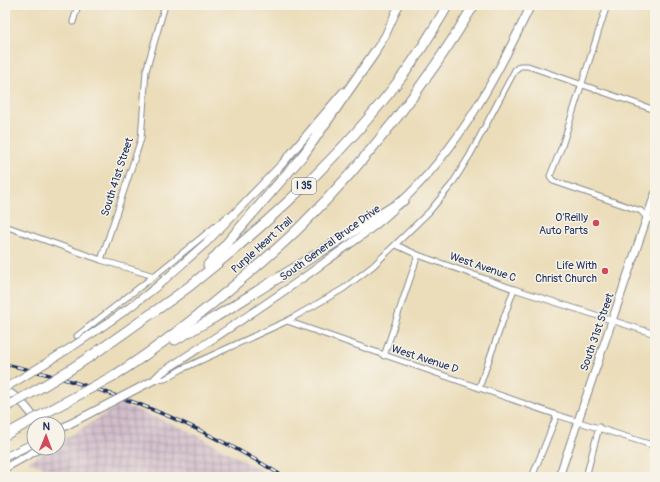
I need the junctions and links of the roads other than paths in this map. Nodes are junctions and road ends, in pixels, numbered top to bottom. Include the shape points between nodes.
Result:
1 (78, 5) edge
2 (165, 5) edge
3 (399, 5) edge
4 (448, 5) edge
5 (474, 5) edge
6 (531, 5) edge
7 (608, 5) edge
8 (73, 22) dead end
9 (375, 52) junction
10 (582, 85) junction
11 (655, 110) edge
12 (655, 194) edge
13 (248, 200) junction
14 (404, 200) junction
15 (647, 218) junction
16 (655, 221) edge
17 (5, 226) edge
18 (396, 245) junction
19 (418, 255) junction
20 (101, 260) junction
21 (154, 276) junction
22 (190, 286) junction
23 (514, 289) junction
24 (612, 320) junction
25 (287, 321) junction
26 (655, 334) edge
27 (77, 336) dead end
28 (384, 356) junction
29 (115, 375) junction
30 (154, 380) junction
31 (479, 388) junction
32 (5, 389) edge
33 (5, 407) edge
34 (558, 415) junction
35 (33, 416) edge
36 (578, 422) junction
37 (66, 426) edge
38 (599, 427) junction
39 (5, 435) edge
40 (26, 446) edge
41 (655, 446) edge
42 (27, 456) edge
43 (5, 457) edge
44 (5, 468) edge
45 (532, 477) edge
46 (559, 477) edge
47 (586, 477) edge

1 - 8 street
2 - 20 street, South 41st Street via 146,71 141,139
3 - 9 main road
4 - 22 highway, Purple Heart Trail / I 35 via 400,79 344,147 279,210
5 - 29 highway, Purple Heart Trail / I 35 via 414,96 358,164 301,227 180,330
6 - 14 main road, South General Bruce Drive via 478,107 462,132 430,174
7 - 10 street
9 - 13 main road via 283,163
9 - 22 highway via 304,154
10 - 11 street
10 - 15 street via 552,169 551,179 642,211
10 - 18 street, South General Bruce Drive via 528,66 520,66 515,70 452,184
12 - 15 main road, South 31st Street
13 - 21 street
13 - 32 main road, bridge via 206,243 146,295 62,354
14 - 29 highway via 217,316
14 - 30 main road, South General Bruce Drive via 380,222 319,266
15 - 16 street
15 - 24 main road, South 31st Street
17 - 20 street
18 - 19 street, West Avenue C
18 - 25 street, South General Bruce Drive via 343,289
19 - 23 street, West Avenue C
19 - 28 street
20 - 21 street
21 - 27 street
22 - 33 highway, Purple Heart Trail / I 35, bridge via 80,364
23 - 24 street, West Avenue C
23 - 31 street
24 - 26 street, West Avenue C
24 - 36 main road, South 31st Street
25 - 28 street, West Avenue D
25 - 30 street, South General Bruce Drive via 165,379
28 - 31 street, West Avenue D
29 - 39 highway, Purple Heart Trail / I 35, bridge
30 - 37 main road, South General Bruce Drive, bridge
31 - 34 street, West Avenue D
32 - 35 main road
34 - 36 street, West Avenue D
34 - 45 street
36 - 38 street, West Avenue D
36 - 46 main road, South 31st Street
38 - 41 street
38 - 47 street
40 - 43 main road
42 - 44 main road

